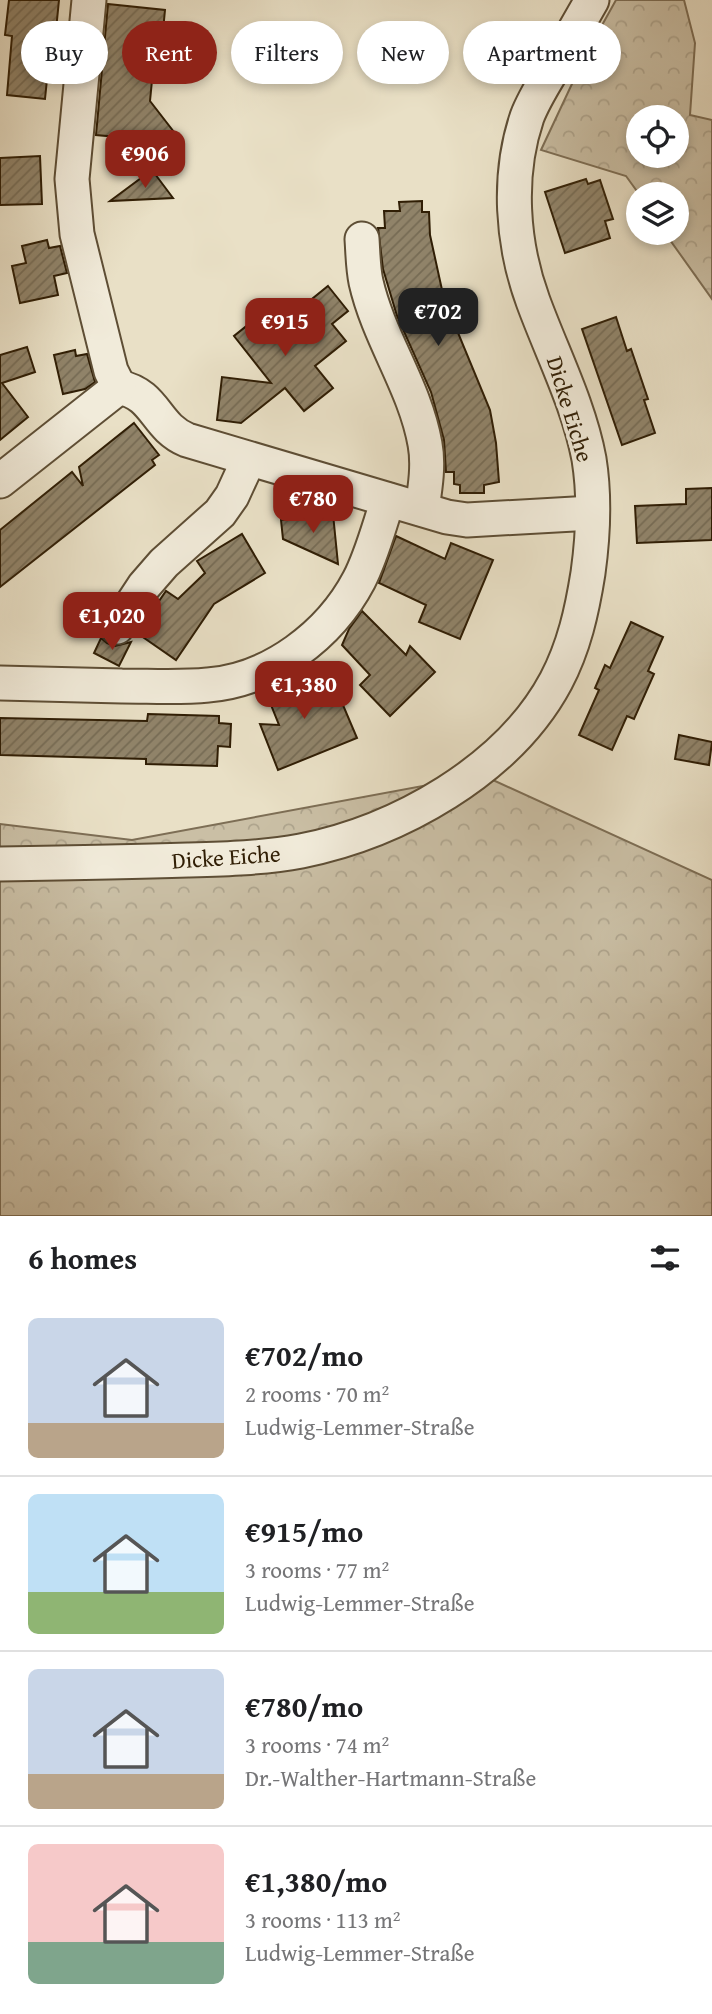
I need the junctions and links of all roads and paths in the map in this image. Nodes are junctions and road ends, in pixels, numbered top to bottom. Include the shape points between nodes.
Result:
1 (89, 0) edge
2 (592, 0) edge
3 (362, 239) dead end
4 (119, 387) junction
5 (249, 459) junction
6 (0, 481) edge
7 (388, 500) junction
8 (422, 509) junction
9 (592, 513) junction
10 (117, 627) dead end
11 (0, 682) edge
12 (0, 864) edge

1 - 4 street via 72,179 77,234
2 - 9 street, Dicke Eiche via 527,116 518,153 514,224 532,298 579,422 589,461
3 - 8 street via 365,280 415,406 425,447
4 - 5 street via 143,395 178,436
4 - 6 street
5 - 7 street
5 - 10 street via 220,513 164,563
7 - 8 street
7 - 11 street via 359,580 340,608 316,637 264,669 209,685
8 - 9 street via 467,520
9 - 12 street, Dicke Eiche via 592,546 580,621 555,684 498,753 414,812 369,833 297,852 118,863

